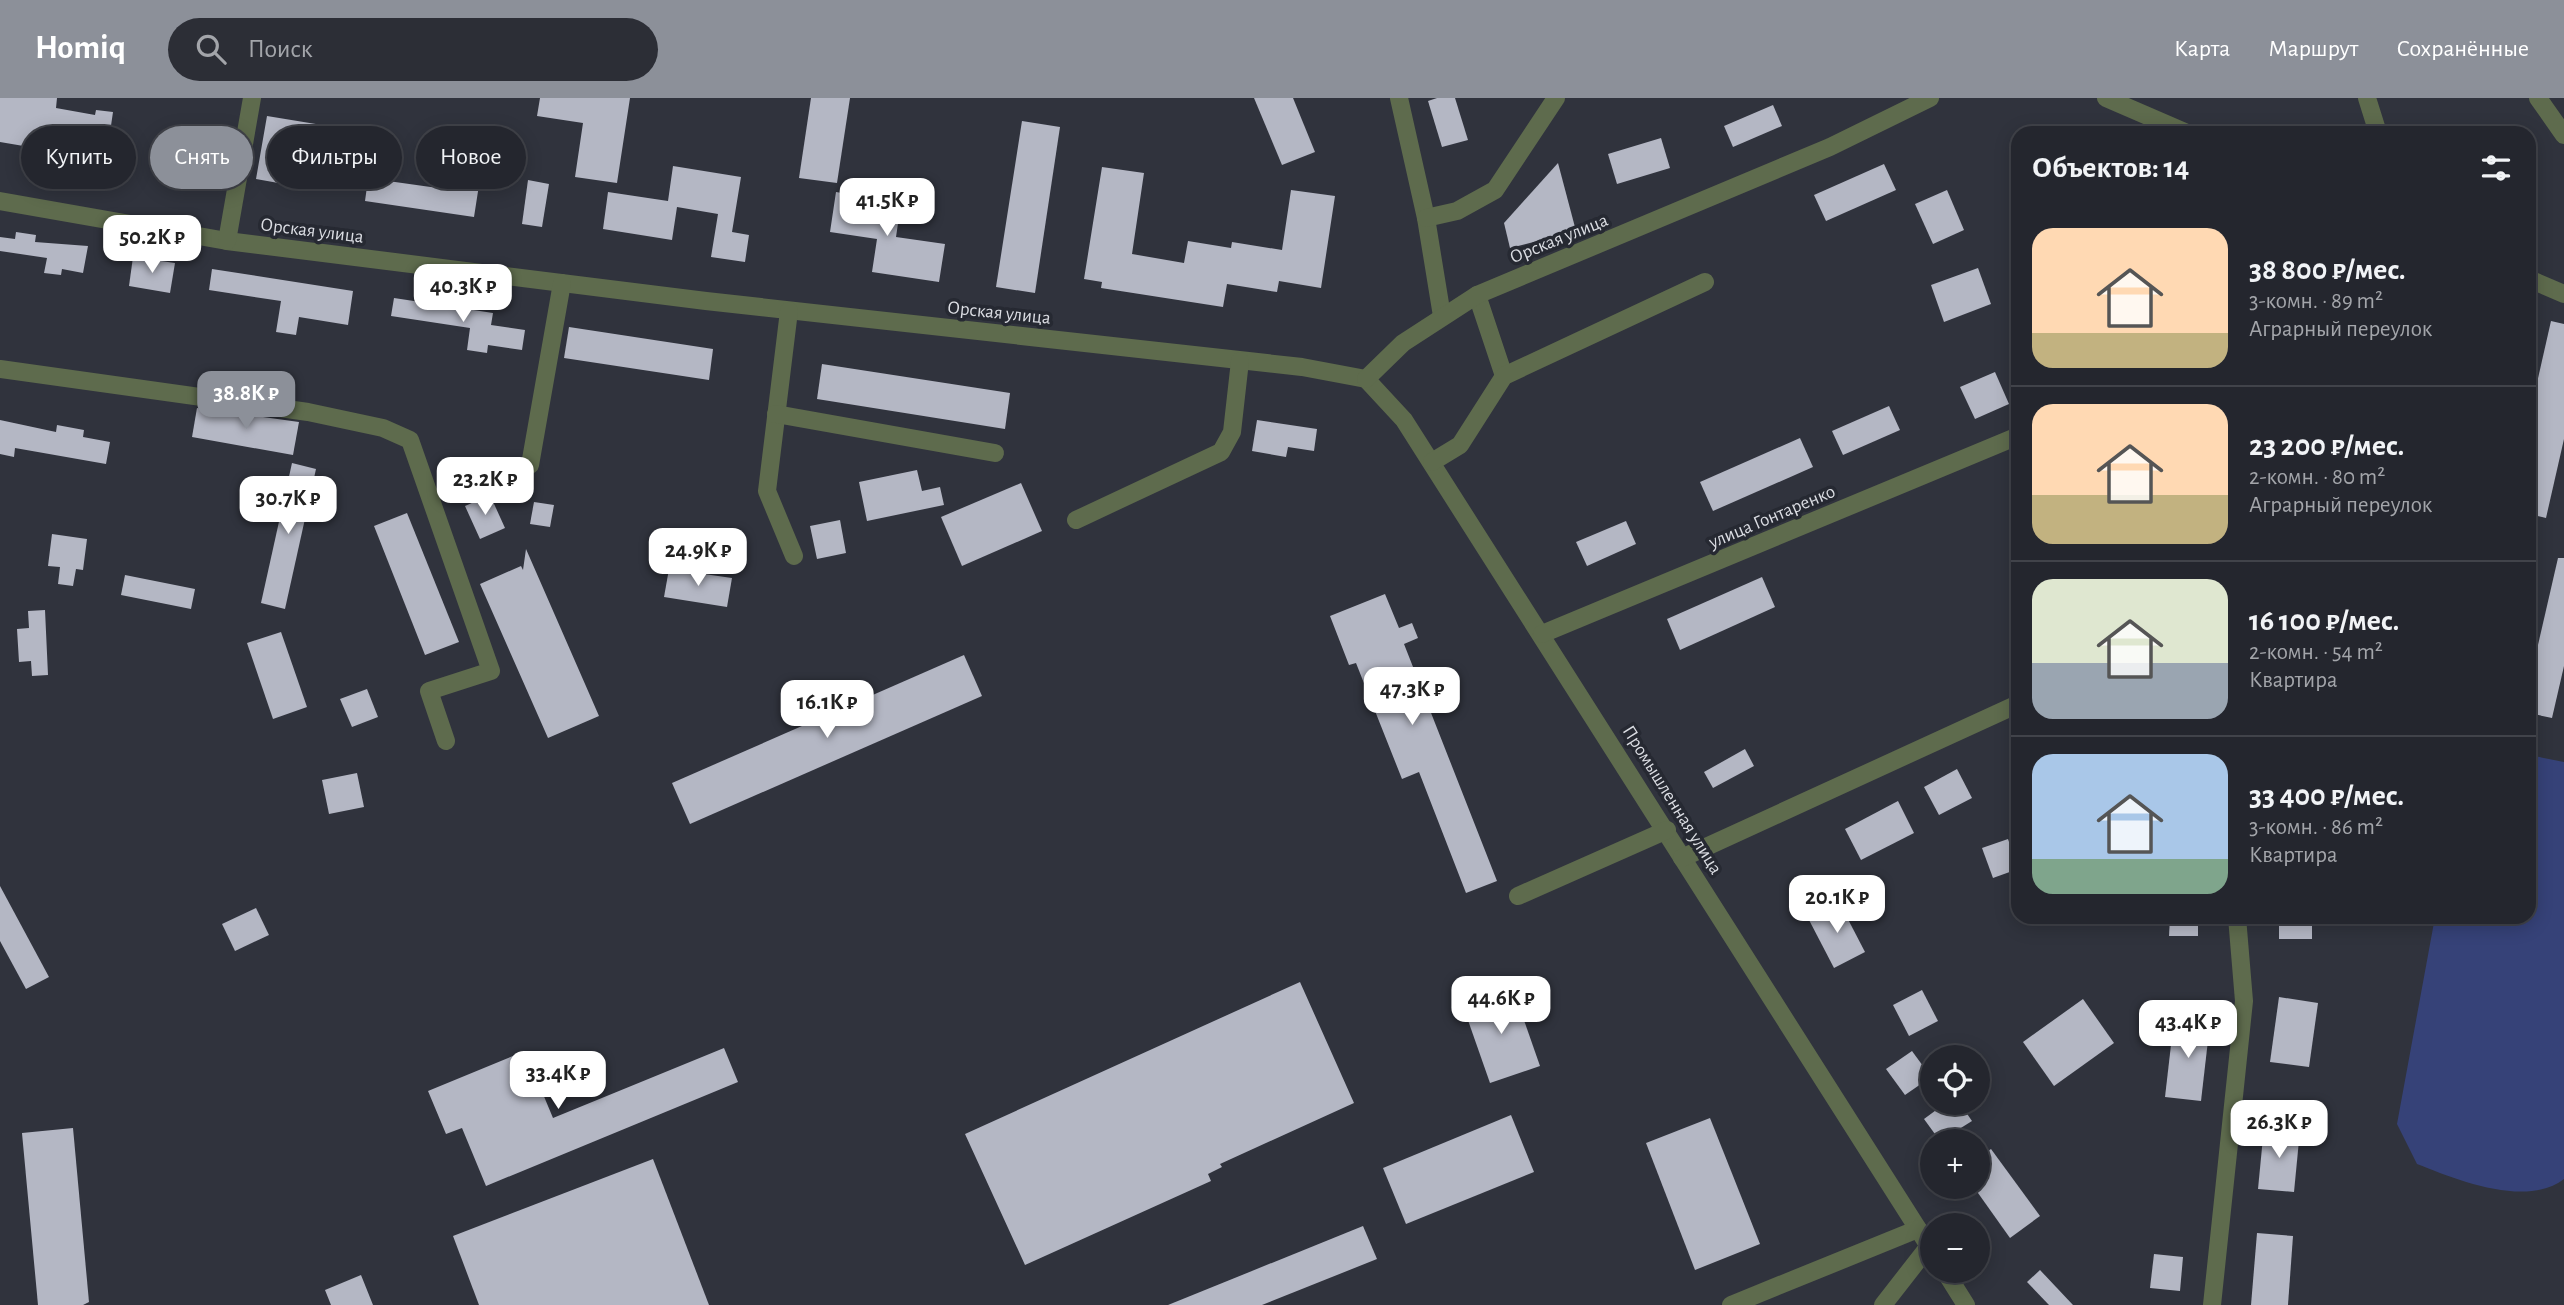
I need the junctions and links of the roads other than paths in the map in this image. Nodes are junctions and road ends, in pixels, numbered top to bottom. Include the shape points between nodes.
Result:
1 (252, 98) edge
2 (1399, 98) edge
3 (1556, 98) edge
4 (1930, 98) edge
5 (2106, 98) edge
6 (2367, 98) edge
7 (2538, 98) edge
8 (2171, 126) edge
9 (2376, 126) edge
10 (2564, 135) edge
11 (0, 201) edge
12 (1426, 218) junction
13 (227, 241) junction
14 (1705, 282) dead end
15 (2536, 282) edge
16 (562, 283) junction
17 (2564, 294) edge
18 (1476, 295) junction
19 (789, 311) junction
20 (1442, 316) junction
21 (1240, 361) junction
22 (0, 369) edge
23 (1504, 376) junction
24 (1366, 379) junction
25 (776, 414) junction
26 (2011, 439) edge
27 (995, 453) dead end
28 (1432, 462) junction
29 (530, 465) dead end
30 (1076, 520) dead end
31 (794, 556) dead end
32 (1542, 634) junction
33 (2011, 707) edge
34 (446, 741) dead end
35 (1667, 830) junction
36 (1682, 858) junction
37 (1518, 895) dead end
38 (2237, 924) edge
39 (1918, 1229) junction
40 (1920, 1232) edge
41 (1920, 1262) edge
42 (1952, 1283) edge
43 (1739, 1304) edge
44 (1884, 1305) edge
45 (1966, 1305) edge
46 (2212, 1305) edge

1 - 13 street
2 - 12 street
3 - 12 street via 1495,190 1457,211
4 - 18 street, Орская улица via 1830,147
5 - 8 street
6 - 9 street
7 - 10 street
11 - 13 street, Орская улица
12 - 20 street
13 - 16 street, Орская улица
14 - 23 street
15 - 17 street
16 - 19 street, Орская улица
16 - 29 street
18 - 20 street, Орская улица
18 - 23 street
19 - 21 street, Орская улица
19 - 25 street
20 - 24 street, Орская улица via 1403,343
21 - 24 street, Орская улица
21 - 30 street via 1232,432 1221,452
22 - 34 street via 308,412 383,428 410,440 491,671 429,691
23 - 28 street via 1460,445
24 - 28 street, Промышленная улица via 1404,420
25 - 27 street
25 - 31 street via 766,491
26 - 32 street, улица Гонтаренко
28 - 32 street, Промышленная улица
32 - 35 street, Промышленная улица
33 - 36 street
35 - 36 street, Промышленная улица
35 - 37 street
36 - 39 street, Промышленная улица
38 - 46 street via 2244,1001
39 - 40 street, Промышленная улица
39 - 43 street
41 - 44 street
42 - 45 street

